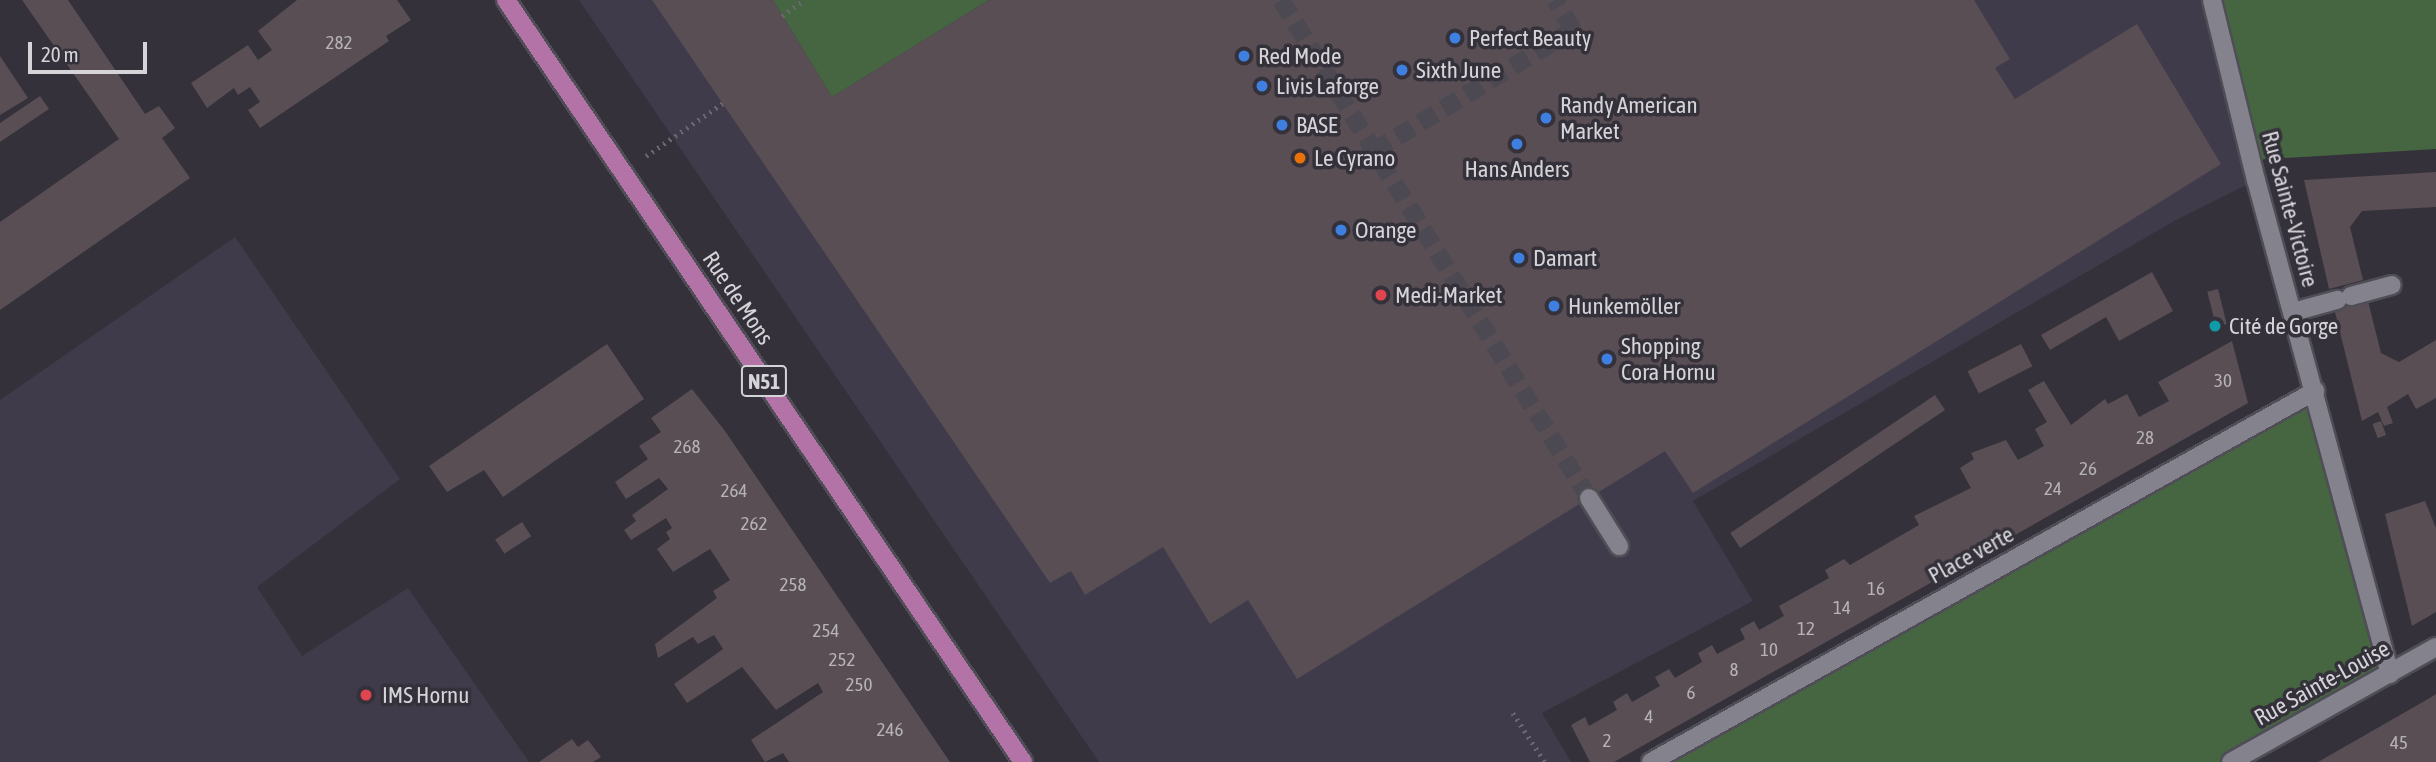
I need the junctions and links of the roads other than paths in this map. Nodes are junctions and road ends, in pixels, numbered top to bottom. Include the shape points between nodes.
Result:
1 (506, 0) edge
2 (2212, 0) edge
3 (2392, 285) dead end
4 (2293, 312) junction
5 (2315, 391) junction
6 (1589, 498) tunnel mouth
7 (1619, 546) dead end
8 (2436, 647) edge
9 (2390, 674) junction
10 (1023, 762) edge
11 (1651, 762) edge
12 (2231, 762) edge

1 - 10 main road, Rue de Mons / N51
2 - 4 street, Rue Sainte-Victoire
3 - 4 street
4 - 5 street, Rue Sainte-Victoire
5 - 9 street, Rue Sainte-Victoire
5 - 11 street, Place verte
6 - 7 street
8 - 9 street, Rue Sainte-Louise
9 - 12 street, Rue Sainte-Louise

